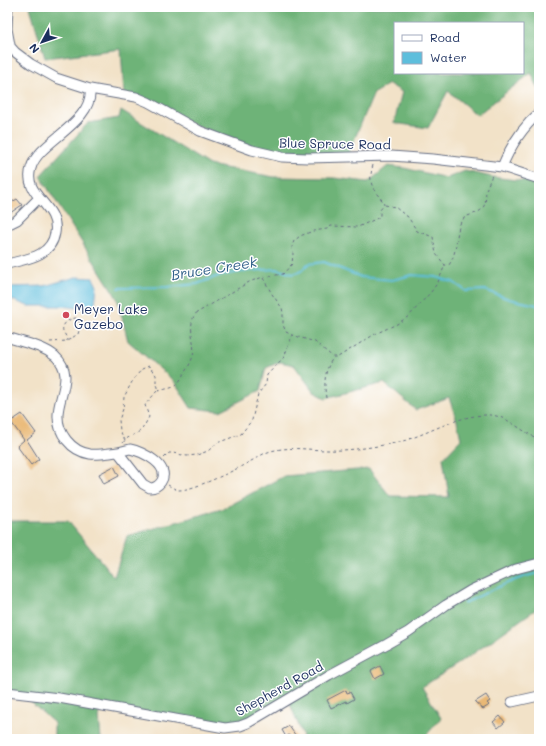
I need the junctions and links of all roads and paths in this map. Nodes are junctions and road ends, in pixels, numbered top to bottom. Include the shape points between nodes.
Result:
1 (8, 7) edge
2 (8, 45) edge
3 (90, 89) junction
4 (539, 113) edge
5 (373, 165) dead end
6 (498, 166) junction
7 (539, 179) edge
8 (39, 198) junction
9 (384, 205) junction
10 (7, 225) edge
11 (7, 264) edge
12 (445, 265) junction
13 (263, 277) junction
14 (292, 336) junction
15 (7, 337) edge
16 (67, 341) junction
17 (46, 350) junction
18 (333, 357) junction
19 (158, 391) junction
20 (326, 398) dead end
21 (539, 439) edge
22 (125, 440) junction
23 (120, 451) junction
24 (157, 464) junction
25 (162, 481) junction
26 (539, 563) edge
27 (7, 692) edge
28 (539, 696) edge
29 (512, 702) dead end

1 - 2 street
2 - 3 street, Blue Spruce Road via 43,72
3 - 6 street, Blue Spruce Road via 136,98 200,131 270,155 307,158 392,156
3 - 8 street via 85,109 32,163 30,183
4 - 6 street via 514,142
5 - 9 path via 371,185
6 - 7 street, Blue Spruce Road
6 - 12 path via 486,192 483,208 462,220 455,242 456,250 449,265
8 - 10 street via 17,220
8 - 11 street via 56,222 52,244 38,255
9 - 12 path via 401,212 417,231 433,237 436,254
9 - 13 path via 380,210 380,217 358,227 331,226 300,236 292,246 292,264 283,274
12 - 18 path via 434,287 410,316 338,357
13 - 14 path via 282,308 286,332
13 - 19 path via 249,282 195,314 191,320 193,356 189,366 176,386
14 - 18 path via 316,342
14 - 24 path via 284,357 268,375 266,384 258,394 252,420 241,434 217,443 208,451 197,455 169,454
15 - 17 street
16 - 16 path via 80,330 81,324 76,318 68,320 64,326
16 - 17 path via 50,342
17 - 23 street via 56,357 64,371 65,384 58,420 66,440 88,454
18 - 20 path via 325,373
19 - 22 path via 145,405 149,417 142,428
19 - 22 path via 156,375 149,366 146,367 124,396 119,420 120,431
21 - 25 path via 493,415 474,415 413,438 372,447 327,450 289,448 269,452 235,470 179,490
22 - 23 path
23 - 24 street via 138,450
23 - 25 street via 147,487 153,488
24 - 25 street via 163,472
26 - 27 street, Shepherd Road via 516,569 471,590 408,632 240,726 225,728 58,698
28 - 29 street

